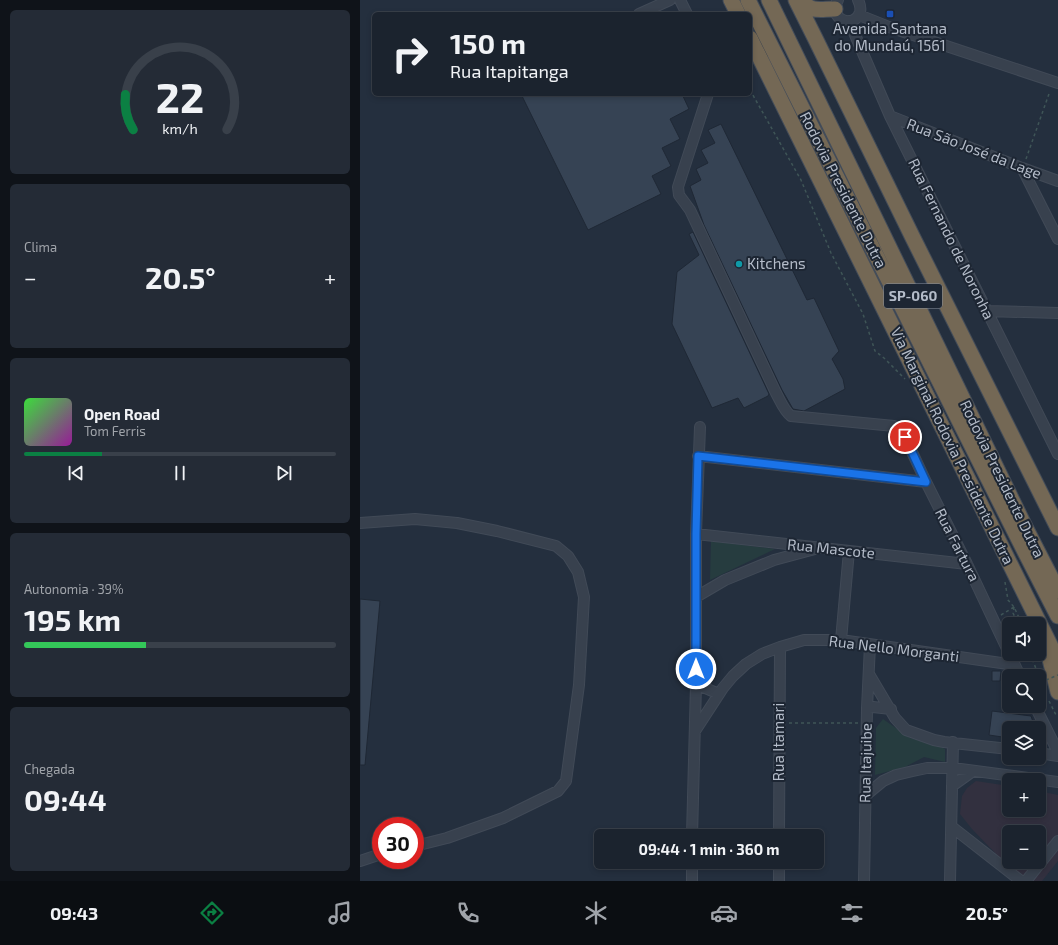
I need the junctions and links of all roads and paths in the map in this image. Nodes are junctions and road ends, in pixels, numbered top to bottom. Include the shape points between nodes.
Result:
1 (670, 0) edge
2 (680, 0) edge
3 (731, 0) edge
4 (737, 0) edge
5 (748, 0) edge
6 (770, 0) edge
7 (796, 0) edge
8 (801, 0) edge
9 (858, 0) edge
10 (835, 3) edge
11 (643, 12) edge
12 (686, 12) edge
13 (737, 12) edge
14 (743, 12) edge
15 (859, 15) junction
16 (849, 21) junction
17 (752, 28) edge
18 (752, 42) edge
19 (782, 66) junction
20 (1056, 82) edge
21 (752, 94) edge
22 (707, 96) edge
23 (890, 116) junction
24 (1022, 168) junction
25 (1058, 181) edge
26 (1058, 239) edge
27 (987, 311) junction
28 (1058, 313) edge
29 (905, 380) dead end
30 (700, 427) dead end
31 (1010, 432) junction
32 (1058, 454) edge
33 (698, 456) junction
34 (926, 482) junction
35 (1058, 506) edge
36 (360, 523) edge
37 (1058, 528) edge
38 (696, 534) junction
39 (821, 547) junction
40 (849, 551) junction
41 (967, 564) junction
42 (1004, 578) dead end
43 (1058, 590) edge
44 (696, 597) junction
45 (1014, 607) junction
46 (1058, 616) edge
47 (1015, 617) edge
48 (1019, 617) edge
49 (1037, 617) edge
50 (994, 620) junction
51 (1046, 636) edge
52 (1002, 638) edge
53 (841, 640) junction
54 (1046, 642) edge
55 (870, 645) junction
56 (780, 647) junction
57 (1013, 661) edge
58 (1058, 661) edge
59 (1015, 665) junction
60 (1017, 669) edge
61 (869, 674) junction
62 (1058, 674) edge
63 (1046, 680) dead end
64 (696, 684) junction
65 (1058, 692) edge
66 (718, 694) junction
67 (867, 708) junction
68 (891, 710) junction
69 (1038, 713) edge
70 (780, 722) junction
71 (867, 724) junction
72 (695, 732) junction
73 (953, 742) junction
74 (1002, 748) edge
75 (1058, 752) edge
76 (1046, 754) edge
77 (1058, 756) edge
78 (953, 768) junction
79 (973, 771) junction
80 (1058, 782) edge
81 (952, 786) junction
82 (866, 795) junction
83 (952, 827) junction
84 (692, 829) edge
85 (779, 829) edge
86 (1058, 841) edge
87 (424, 844) edge
88 (372, 857) edge
89 (360, 861) edge
90 (692, 869) edge
91 (779, 869) edge
92 (692, 881) edge
93 (779, 881) edge
94 (864, 881) edge
95 (950, 881) edge
96 (1021, 881) edge
97 (1026, 881) edge

1 - 11 street
2 - 12 street
3 - 13 highway
4 - 14 street
5 - 19 highway, Rodovia Presidente Dutra / SP-060
6 - 43 highway, Rodovia Presidente Dutra / SP-060
7 - 31 highway, Rodovia Presidente Dutra / SP-060
8 - 10 highway via 811,9
9 - 15 street via 861,8
10 - 16 street via 835,12 839,18
15 - 16 street
15 - 20 street
16 - 23 street, Rua Fernando de Noronha
17 - 19 street
18 - 49 highway, Via Marginal Rodovia Presidente Dutra
19 - 46 highway, Rodovia Presidente Dutra / SP-060
20 - 24 path
21 - 29 path via 801,180 831,253 863,314 874,351
22 - 34 street, Rua Fartura via 678,187 785,409 791,416 894,426 905,437
23 - 24 street, Rua São José da Lage
23 - 27 street, Rua Fernando de Noronha
24 - 25 street, Rua São José da Lage
24 - 26 street
27 - 28 street
27 - 32 street, Rua Fernando de Noronha
30 - 33 street
31 - 35 highway
31 - 37 highway, Rodovia Presidente Dutra / SP-060
33 - 34 street
33 - 38 street
34 - 41 street, Rua Fartura
36 - 87 street via 415,519 457,523 556,546 568,556 578,572 584,596 578,685 566,781 558,791 503,818
38 - 39 street, Rua Mascote
38 - 44 street
39 - 40 street, Rua Mascote
39 - 44 street via 774,560 725,580
40 - 41 street, Rua Mascote
40 - 53 street
41 - 50 street, Rua Fartura
42 - 45 path via 1008,600
44 - 64 street
45 - 47 path
45 - 48 path
45 - 50 path
50 - 52 street, Rua Fartura
51 - 58 highway, Via Marginal Rodovia Presidente Dutra
53 - 55 street, Rua Nello Morganti
53 - 56 street, Rua Nello Morganti via 804,640
54 - 65 highway
55 - 59 street, Rua Nello Morganti
55 - 61 street, Rua Itajuibe
56 - 66 street, Rua Nello Morganti via 746,664
56 - 70 street, Rua Itamari
57 - 59 street, Rua Fartura
59 - 60 street, Rua Fartura
61 - 67 street, Rua Itajuibe
61 - 68 street
62 - 63 path, bridge
64 - 66 street
64 - 72 street
66 - 72 street, Rua Nello Morganti
67 - 68 street
67 - 71 street, Rua Itajuibe
68 - 73 street via 906,730 934,740
69 - 75 street
70 - 71 path
70 - 85 street, Rua Itamari
71 - 82 street, Rua Itajuibe
72 - 84 street
73 - 74 street
73 - 78 street
76 - 77 street
78 - 79 street
78 - 81 street
78 - 82 street via 927,768 896,775 883,781
79 - 80 street
79 - 81 street
81 - 83 street
82 - 94 street, Rua Itajuibe
83 - 95 street
83 - 96 street
86 - 97 street
88 - 89 street
90 - 92 street
91 - 93 street

